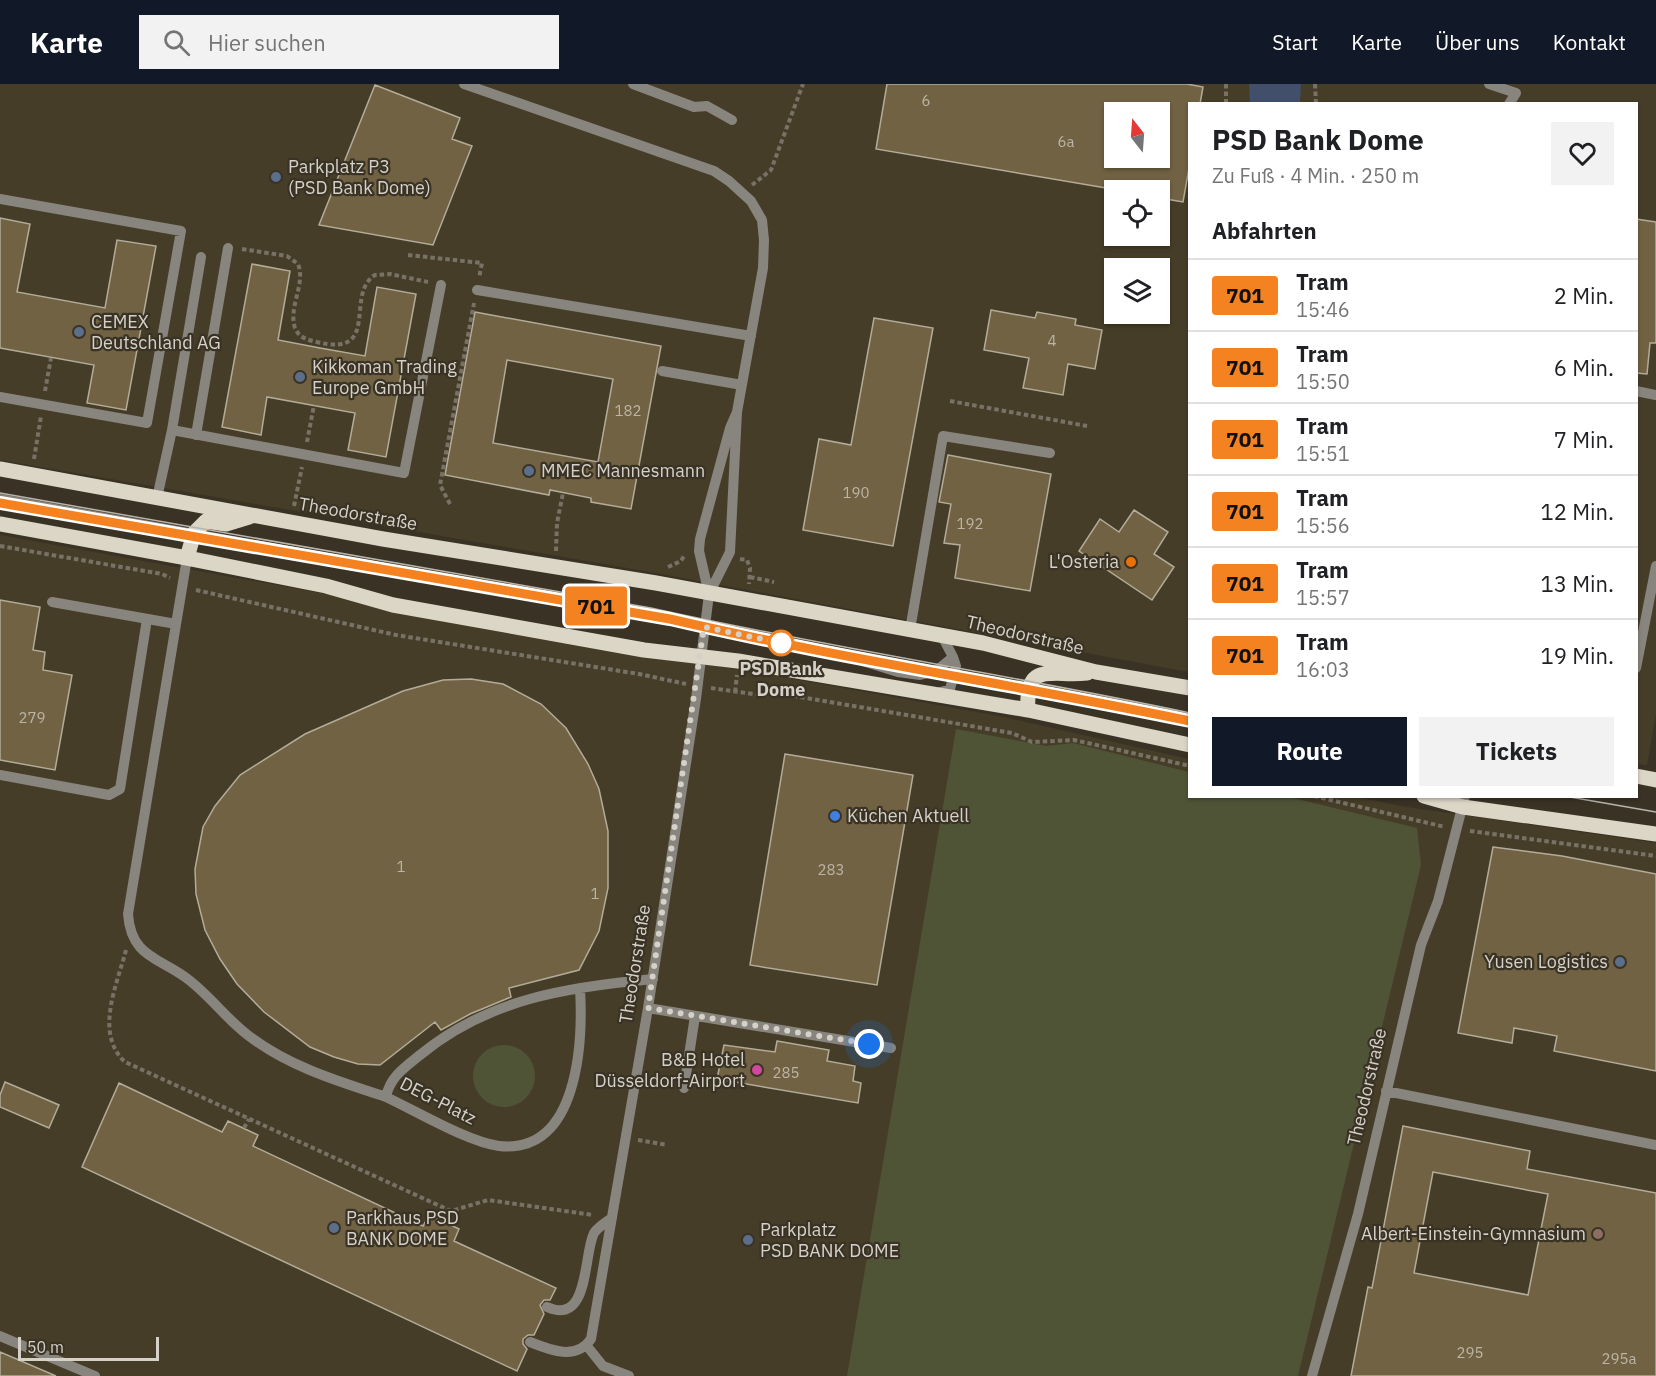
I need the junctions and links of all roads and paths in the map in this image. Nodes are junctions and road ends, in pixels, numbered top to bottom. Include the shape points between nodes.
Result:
1 (464, 84) edge
2 (633, 84) edge
3 (803, 84) edge
4 (1226, 84) edge
5 (1315, 84) edge
6 (1489, 84) edge
7 (1226, 102) edge
8 (1316, 102) edge
9 (1510, 102) edge
10 (732, 120) dead end
11 (743, 192) junction
12 (0, 199) edge
13 (228, 248) joint
14 (408, 255) dead end
15 (201, 257) dead end
16 (441, 285) joint
17 (477, 290) junction
18 (751, 336) junction
19 (662, 370) dead end
20 (742, 385) junction
21 (1638, 392) edge
22 (1656, 395) edge
23 (0, 397) edge
24 (950, 401) dead end
25 (737, 412) junction
26 (1088, 426) dead end
27 (172, 430) junction
28 (196, 435) junction
29 (1050, 453) dead end
30 (0, 469) edge
31 (563, 493) dead end
32 (158, 498) junction
33 (0, 499) edge
34 (450, 504) dead end
35 (252, 516) junction
36 (0, 524) edge
37 (194, 533) junction
38 (0, 546) edge
39 (187, 558) junction
40 (1656, 566) edge
41 (556, 567) junction
42 (750, 577) dead end
43 (774, 582) dead end
44 (182, 584) junction
45 (709, 594) junction
46 (52, 602) dead end
47 (147, 619) junction
48 (176, 624) junction
49 (704, 627) junction
50 (910, 630) junction
51 (942, 636) junction
52 (699, 657) junction
53 (953, 657) junction
54 (1638, 658) edge
55 (1096, 672) junction
56 (697, 687) junction
57 (1188, 688) edge
58 (932, 695) junction
59 (1028, 710) junction
60 (1188, 745) edge
61 (1188, 766) edge
62 (0, 775) edge
63 (1638, 777) edge
64 (1656, 780) edge
65 (1322, 798) edge
66 (1437, 798) edge
67 (1464, 802) edge
68 (1456, 830) junction
69 (1656, 834) edge
70 (1656, 856) edge
71 (133, 936) junction
72 (653, 979) junction
73 (580, 988) junction
74 (648, 1008) junction
75 (695, 1016) junction
76 (891, 1048) dead end
77 (684, 1088) dead end
78 (1386, 1091) junction
79 (386, 1097) junction
80 (249, 1119) junction
81 (244, 1128) dead end
82 (626, 1138) junction
83 (667, 1145) dead end
84 (1656, 1145) edge
85 (451, 1211) junction
86 (612, 1218) junction
87 (446, 1223) dead end
88 (547, 1307) dead end
89 (0, 1336) edge
90 (530, 1342) dead end
91 (586, 1346) junction
92 (95, 1376) edge
93 (629, 1376) edge
94 (1312, 1376) edge

1 - 11 street via 714,171
2 - 10 street via 694,107 707,106
3 - 11 path via 771,170
4 - 7 path
5 - 8 path
6 - 9 street via 1516,93
11 - 18 street via 758,210 764,240
12 - 23 street via 182,231 147,423
13 - 16 path via 275,253 295,260 300,273 295,326 305,339 320,345 343,346 350,342 366,285 375,275 390,274
13 - 28 street
14 - 17 path via 482,263
15 - 27 street
16 - 28 street via 404,474
17 - 18 street
17 - 34 path via 440,485
18 - 20 street
19 - 20 street
20 - 25 street
21 - 22 street
24 - 26 path
25 - 45 street via 730,552
25 - 45 street via 700,540
27 - 28 street
27 - 32 street
29 - 50 street via 943,436
30 - 32 main road, Theodorstraße
31 - 41 path via 557,523
32 - 35 main road, Theodorstraße
33 - 37 street
35 - 37 main road via 226,524 206,521
35 - 41 main road, Theodorstraße
36 - 39 main road
37 - 39 main road
37 - 49 street
38 - 44 path via 162,574
39 - 44 street
39 - 52 main road via 326,586 393,605
40 - 54 street
41 - 45 main road, Theodorstraße
42 - 43 path
44 - 48 street
44 - 56 path via 202,592 396,635
45 - 49 street, Theodorstraße
45 - 50 main road, Theodorstraße
46 - 47 street
47 - 48 street
47 - 62 street via 120,789 109,795
48 - 71 street via 128,914
49 - 52 street, Theodorstraße
49 - 53 street via 920,675 936,671
50 - 51 main road, Theodorstraße
51 - 53 street
51 - 55 main road, Theodorstraße via 1042,656
52 - 56 street, Theodorstraße
52 - 58 main road
53 - 58 street via 956,675 950,689
55 - 57 main road, Theodorstraße
55 - 59 main road via 1047,673 1035,677 1027,688
56 - 61 path via 783,694 1012,733 1032,742 1074,740
56 - 72 street, Theodorstraße
58 - 59 main road
59 - 60 main road
63 - 64 main road
65 - 68 path
66 - 67 main road
67 - 68 street, Theodorstraße
67 - 69 main road
68 - 70 path
68 - 78 street, Theodorstraße via 1438,901 1421,945
71 - 79 street via 139,948 186,978 247,1035 279,1058
71 - 80 path via 128,942 108,1018 115,1052 125,1062
72 - 73 street, DEG-Platz
72 - 74 street, Theodorstraße
73 - 79 street, DEG-Platz via 498,1008 456,1027 392,1078
73 - 79 street, DEG-Platz via 582,1027 571,1091 562,1115 540,1137 499,1146
74 - 75 street
74 - 82 street, Theodorstraße
75 - 76 street
75 - 77 street
78 - 84 street
78 - 94 street, Theodorstraße via 1358,1214
80 - 81 path
80 - 85 path
82 - 83 path
82 - 86 street, Theodorstraße
85 - 86 path via 488,1200
85 - 87 path
86 - 88 street via 596,1230 590,1244 581,1294 565,1309
86 - 91 street, Theodorstraße via 594,1325
89 - 92 street
90 - 91 street via 562,1353
91 - 93 street via 603,1366

